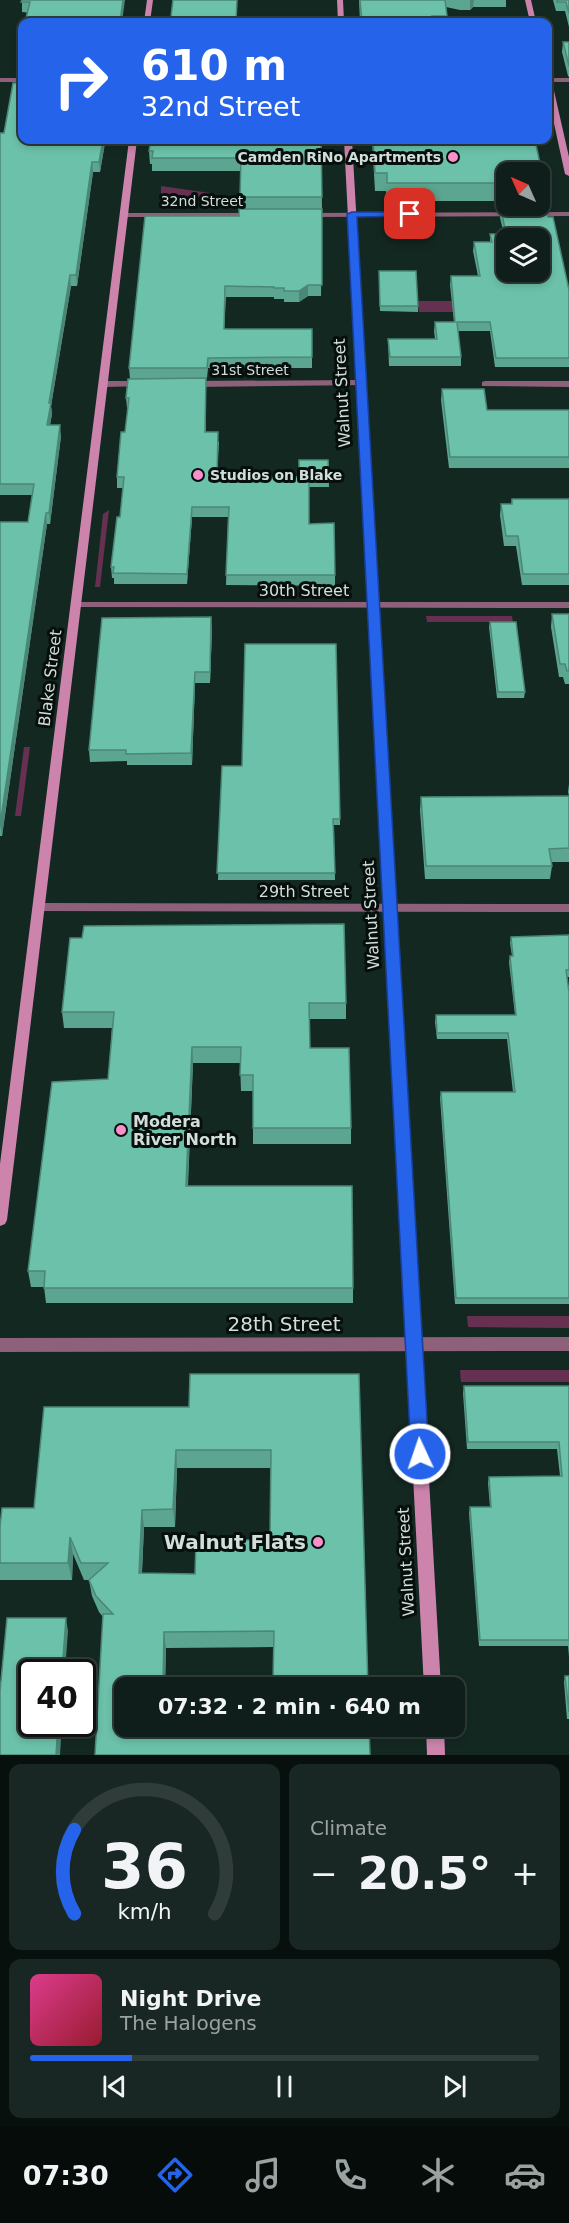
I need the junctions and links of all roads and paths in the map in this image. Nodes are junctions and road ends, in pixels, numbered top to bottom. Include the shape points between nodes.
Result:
1 (150, 0) edge
2 (340, 0) edge
3 (528, 0) edge
4 (148, 18) edge
5 (341, 18) edge
6 (532, 18) edge
7 (0, 80) edge
8 (569, 80) edge
9 (18, 81) edge
10 (552, 81) edge
11 (552, 99) edge
12 (133, 144) edge
13 (348, 144) edge
14 (569, 174) edge
15 (352, 214) junction
16 (569, 214) edge
17 (124, 215) junction
18 (268, 215) edge
19 (292, 215) edge
20 (361, 383) junction
21 (103, 384) junction
22 (150, 384) edge
23 (183, 384) edge
24 (485, 384) dead end
25 (569, 384) edge
26 (76, 605) junction
27 (373, 605) junction
28 (569, 605) edge
29 (39, 908) junction
30 (390, 908) junction
31 (569, 908) edge
32 (0, 1220) edge
33 (414, 1344) junction
34 (569, 1344) edge
35 (0, 1345) edge
36 (432, 1677) edge
37 (435, 1737) edge
38 (436, 1755) edge

1 - 4 street
2 - 5 street
3 - 6 street
7 - 9 street
8 - 10 street
11 - 14 street
12 - 17 street, Blake Street
13 - 15 street, Walnut Street
15 - 16 street
15 - 19 street
15 - 20 street, Walnut Street
17 - 18 street, 32nd Street
17 - 21 street, Blake Street
20 - 23 street, 31st Street
20 - 27 street, Walnut Street
21 - 22 street
21 - 26 street, Blake Street
24 - 25 street
26 - 27 street, 30th Street
26 - 29 street, Blake Street
27 - 28 street, 30th Street
27 - 30 street, Walnut Street
29 - 30 street, 29th Street
29 - 32 street, Blake Street
30 - 31 street, 29th Street
30 - 33 street, Walnut Street
33 - 34 street, 28th Street
33 - 35 street, 28th Street
33 - 36 street, Walnut Street
37 - 38 street

